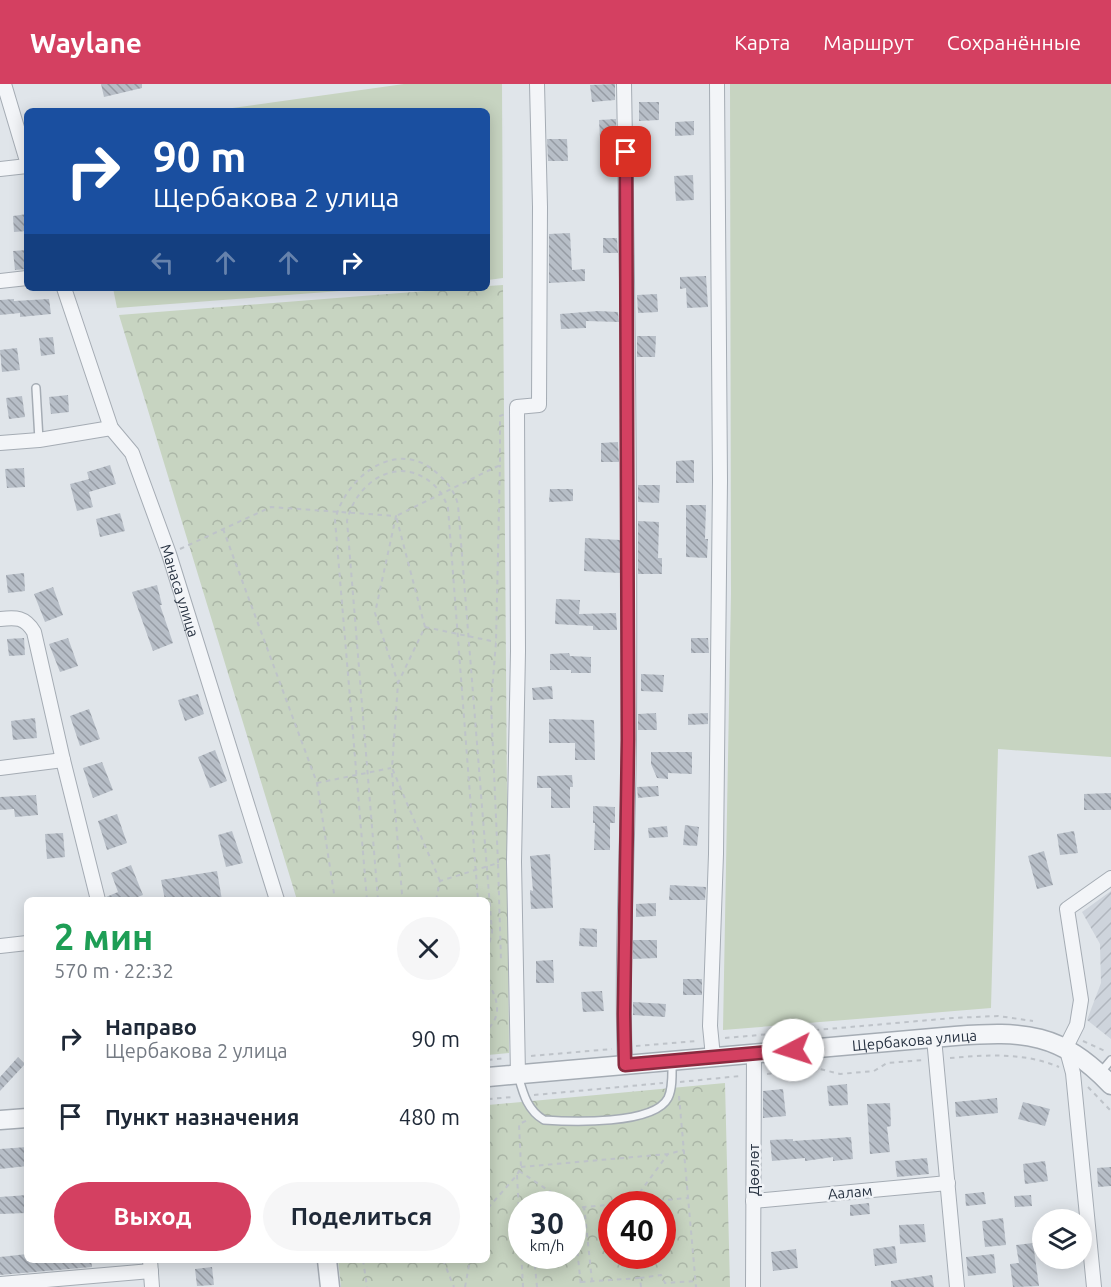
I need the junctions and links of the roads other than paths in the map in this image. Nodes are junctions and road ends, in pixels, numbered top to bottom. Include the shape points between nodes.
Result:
1 (4, 84) edge
2 (537, 84) edge
3 (624, 84) edge
4 (717, 84) edge
5 (5, 104) edge
6 (24, 156) edge
7 (24, 165) edge
8 (0, 169) edge
9 (24, 278) edge
10 (0, 281) edge
11 (65, 291) edge
12 (36, 388) dead end
13 (111, 428) junction
14 (39, 440) junction
15 (0, 443) edge
16 (0, 619) edge
17 (63, 760) junction
18 (0, 768) edge
19 (1111, 878) edge
20 (97, 897) edge
21 (276, 897) edge
22 (24, 943) edge
23 (0, 946) edge
24 (934, 1038) junction
25 (1073, 1043) junction
26 (754, 1054) junction
27 (713, 1058) junction
28 (672, 1061) junction
29 (625, 1065) junction
30 (514, 1066) junction
31 (1107, 1072) edge
32 (490, 1076) edge
33 (24, 1118) edge
34 (0, 1120) edge
35 (948, 1183) junction
36 (753, 1201) junction
37 (151, 1263) edge
38 (327, 1263) edge
39 (0, 1284) edge
40 (43, 1284) edge
41 (152, 1287) edge
42 (330, 1287) edge
43 (753, 1287) edge
44 (957, 1287) edge
45 (1094, 1287) edge

1 - 5 street
2 - 30 street via 539,405 517,407
3 - 29 street via 628,288
4 - 27 street via 720,480 710,1026
5 - 6 street
7 - 8 street
9 - 10 street
11 - 13 street, Манаса улица
12 - 14 lane
13 - 14 street
13 - 21 street, Манаса улица via 132,453 169,554
14 - 15 street
16 - 17 street via 21,619 34,632
17 - 18 street
17 - 20 street
19 - 25 street via 1067,909 1081,1000
22 - 23 street
24 - 25 street, Щербакова улица via 1008,1034
24 - 26 street, Щербакова улица
24 - 35 street
25 - 31 street, Щербакова улица
25 - 45 street
26 - 27 street, Щербакова улица
26 - 36 street, Дөөлөт
27 - 28 street, Щербакова улица
28 - 29 street, Щербакова улица
28 - 30 lane via 669,1098 657,1110 615,1119 556,1121 536,1116
29 - 30 street, Щербакова улица
30 - 32 street, Щербакова улица
33 - 34 street
35 - 36 street, Аалам
35 - 44 street
36 - 43 street, Дөөлөт
37 - 40 street
37 - 41 street
38 - 42 street
39 - 40 street

